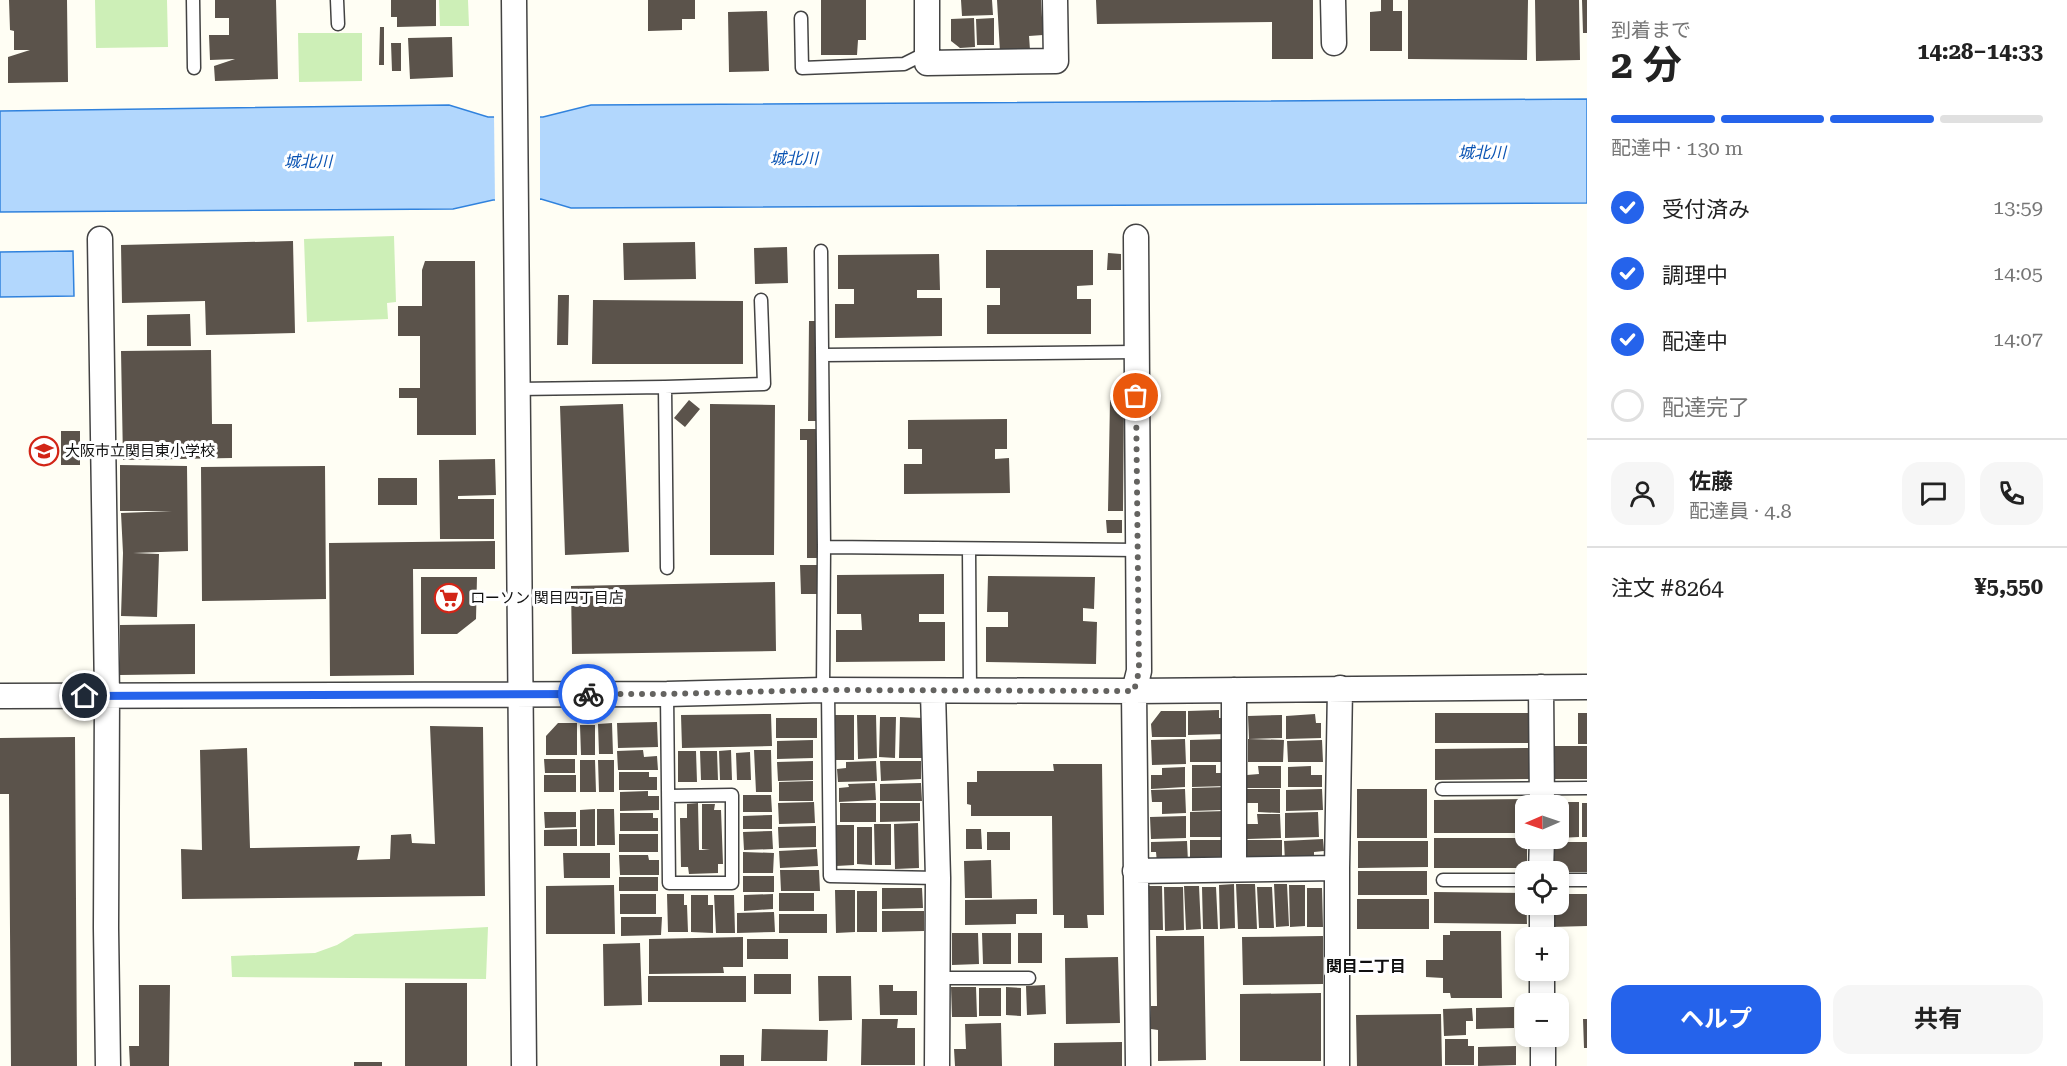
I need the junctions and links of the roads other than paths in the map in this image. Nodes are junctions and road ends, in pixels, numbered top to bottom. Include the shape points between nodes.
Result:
1 (193, 0) edge
2 (337, 0) edge
3 (514, 0) edge
4 (927, 0) edge
5 (1055, 0) edge
6 (1333, 0) edge
7 (801, 18) dead end
8 (338, 24) dead end
9 (1334, 43) dead end
10 (927, 52) junction
11 (194, 68) dead end
12 (1136, 237) dead end
13 (100, 240) dead end
14 (821, 251) dead end
15 (761, 300) dead end
16 (1136, 352) junction
17 (823, 355) junction
18 (665, 387) junction
19 (517, 389) junction
20 (824, 547) junction
21 (969, 549) junction
22 (1138, 550) junction
23 (667, 568) dead end
24 (1541, 687) junction
25 (1587, 687) edge
26 (1340, 688) junction
27 (1234, 690) junction
28 (825, 691) junction
29 (970, 691) junction
30 (1134, 691) junction
31 (933, 692) junction
32 (520, 693) junction
33 (667, 694) junction
34 (107, 695) junction
35 (0, 696) edge
36 (1587, 788) edge
37 (1442, 789) dead end
38 (1517, 795) edge
39 (1542, 795) edge
40 (1552, 795) edge
41 (668, 796) junction
42 (1337, 868) junction
43 (1234, 869) junction
44 (1135, 871) junction
45 (938, 878) junction
46 (1443, 880) dead end
47 (1515, 880) edge
48 (1569, 880) edge
49 (1587, 880) edge
50 (938, 978) junction
51 (1029, 978) dead end
52 (1543, 1047) edge
53 (108, 1066) edge
54 (524, 1066) edge
55 (937, 1066) edge
56 (1138, 1066) edge
57 (1337, 1066) edge
58 (1543, 1066) edge

1 - 11 lane
2 - 8 lane
3 - 19 street
4 - 10 street
5 - 10 street via 1056,61 927,63
6 - 9 street
7 - 10 lane via 802,68 904,64
12 - 16 street
13 - 34 street
14 - 17 lane
15 - 18 lane via 764,384
16 - 17 lane
16 - 22 street
17 - 20 lane
18 - 19 lane
18 - 23 lane
19 - 32 street
20 - 21 lane
20 - 28 lane
21 - 22 lane
21 - 29 lane
22 - 30 street via 1139,671
24 - 25 street
24 - 26 street
24 - 39 street
26 - 27 street
26 - 42 street
27 - 30 street
27 - 43 street
28 - 31 street
28 - 33 street
28 - 45 lane via 830,876
29 - 30 street
29 - 31 street
30 - 44 street
31 - 45 street
32 - 33 street
32 - 34 street
32 - 54 street
33 - 41 lane
34 - 35 street
34 - 53 street
36 - 40 lane
37 - 38 lane
41 - 41 lane via 669,883 732,883 732,795
42 - 43 street
42 - 57 street
43 - 44 street
44 - 56 street
45 - 50 street
46 - 47 lane
48 - 49 lane
50 - 51 lane
50 - 55 street
52 - 58 street

